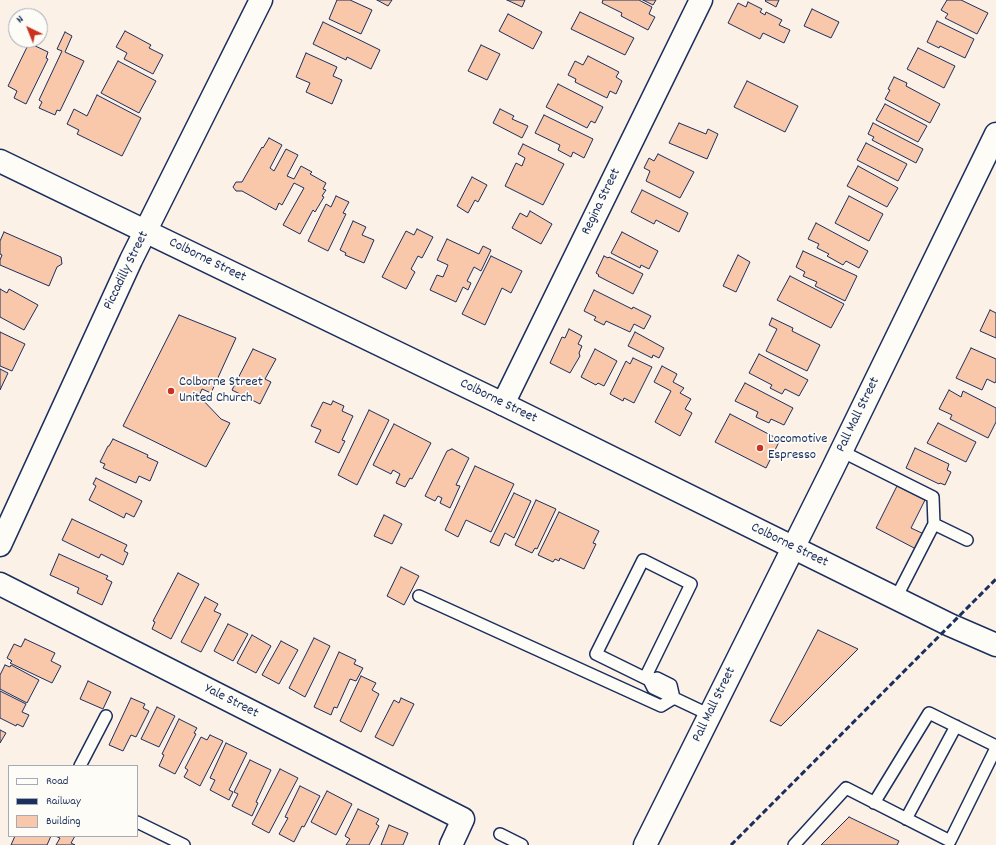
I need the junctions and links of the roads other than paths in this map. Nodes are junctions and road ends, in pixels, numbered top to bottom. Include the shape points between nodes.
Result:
1 (260, 0) edge
2 (701, 0) edge
3 (996, 134) edge
4 (0, 161) edge
5 (146, 231) junction
6 (503, 404) junction
7 (841, 451) junction
8 (934, 524) junction
9 (967, 540) dead end
10 (0, 545) edge
11 (793, 548) junction
12 (0, 584) edge
13 (419, 596) dead end
14 (896, 598) junction
15 (996, 645) edge
16 (647, 679) junction
17 (674, 698) junction
18 (710, 715) junction
19 (106, 716) dead end
20 (956, 726) junction
21 (996, 747) edge
22 (81, 765) edge
23 (874, 803) junction
24 (906, 819) junction
25 (138, 822) edge
26 (500, 834) dead end
27 (184, 845) edge
28 (450, 845) edge
29 (522, 845) edge
30 (645, 845) edge
31 (794, 845) edge

1 - 5 street, Piccadilly Street
2 - 6 street, Regina Street
3 - 7 street, Pall Mall Street
4 - 5 street, Colborne Street
5 - 6 street, Colborne Street
5 - 10 street, Piccadilly Street
6 - 11 street, Colborne Street
7 - 8 lane via 933,497
7 - 11 street, Pall Mall Street
8 - 9 lane
8 - 14 lane
11 - 14 street, Colborne Street
11 - 18 street, Pall Mall Street
12 - 28 street, Yale Street via 463,819
13 - 17 lane via 661,706
14 - 15 street, Colborne Street
16 - 16 lane via 596,654 643,560 691,584
16 - 17 lane via 653,688
17 - 18 lane
18 - 30 street, Pall Mall Street
19 - 22 lane
20 - 21 lane
20 - 23 lane via 929,713
20 - 24 lane
21 - 24 lane via 950,841
23 - 24 lane
23 - 31 lane via 846,788
25 - 27 lane
26 - 29 lane

